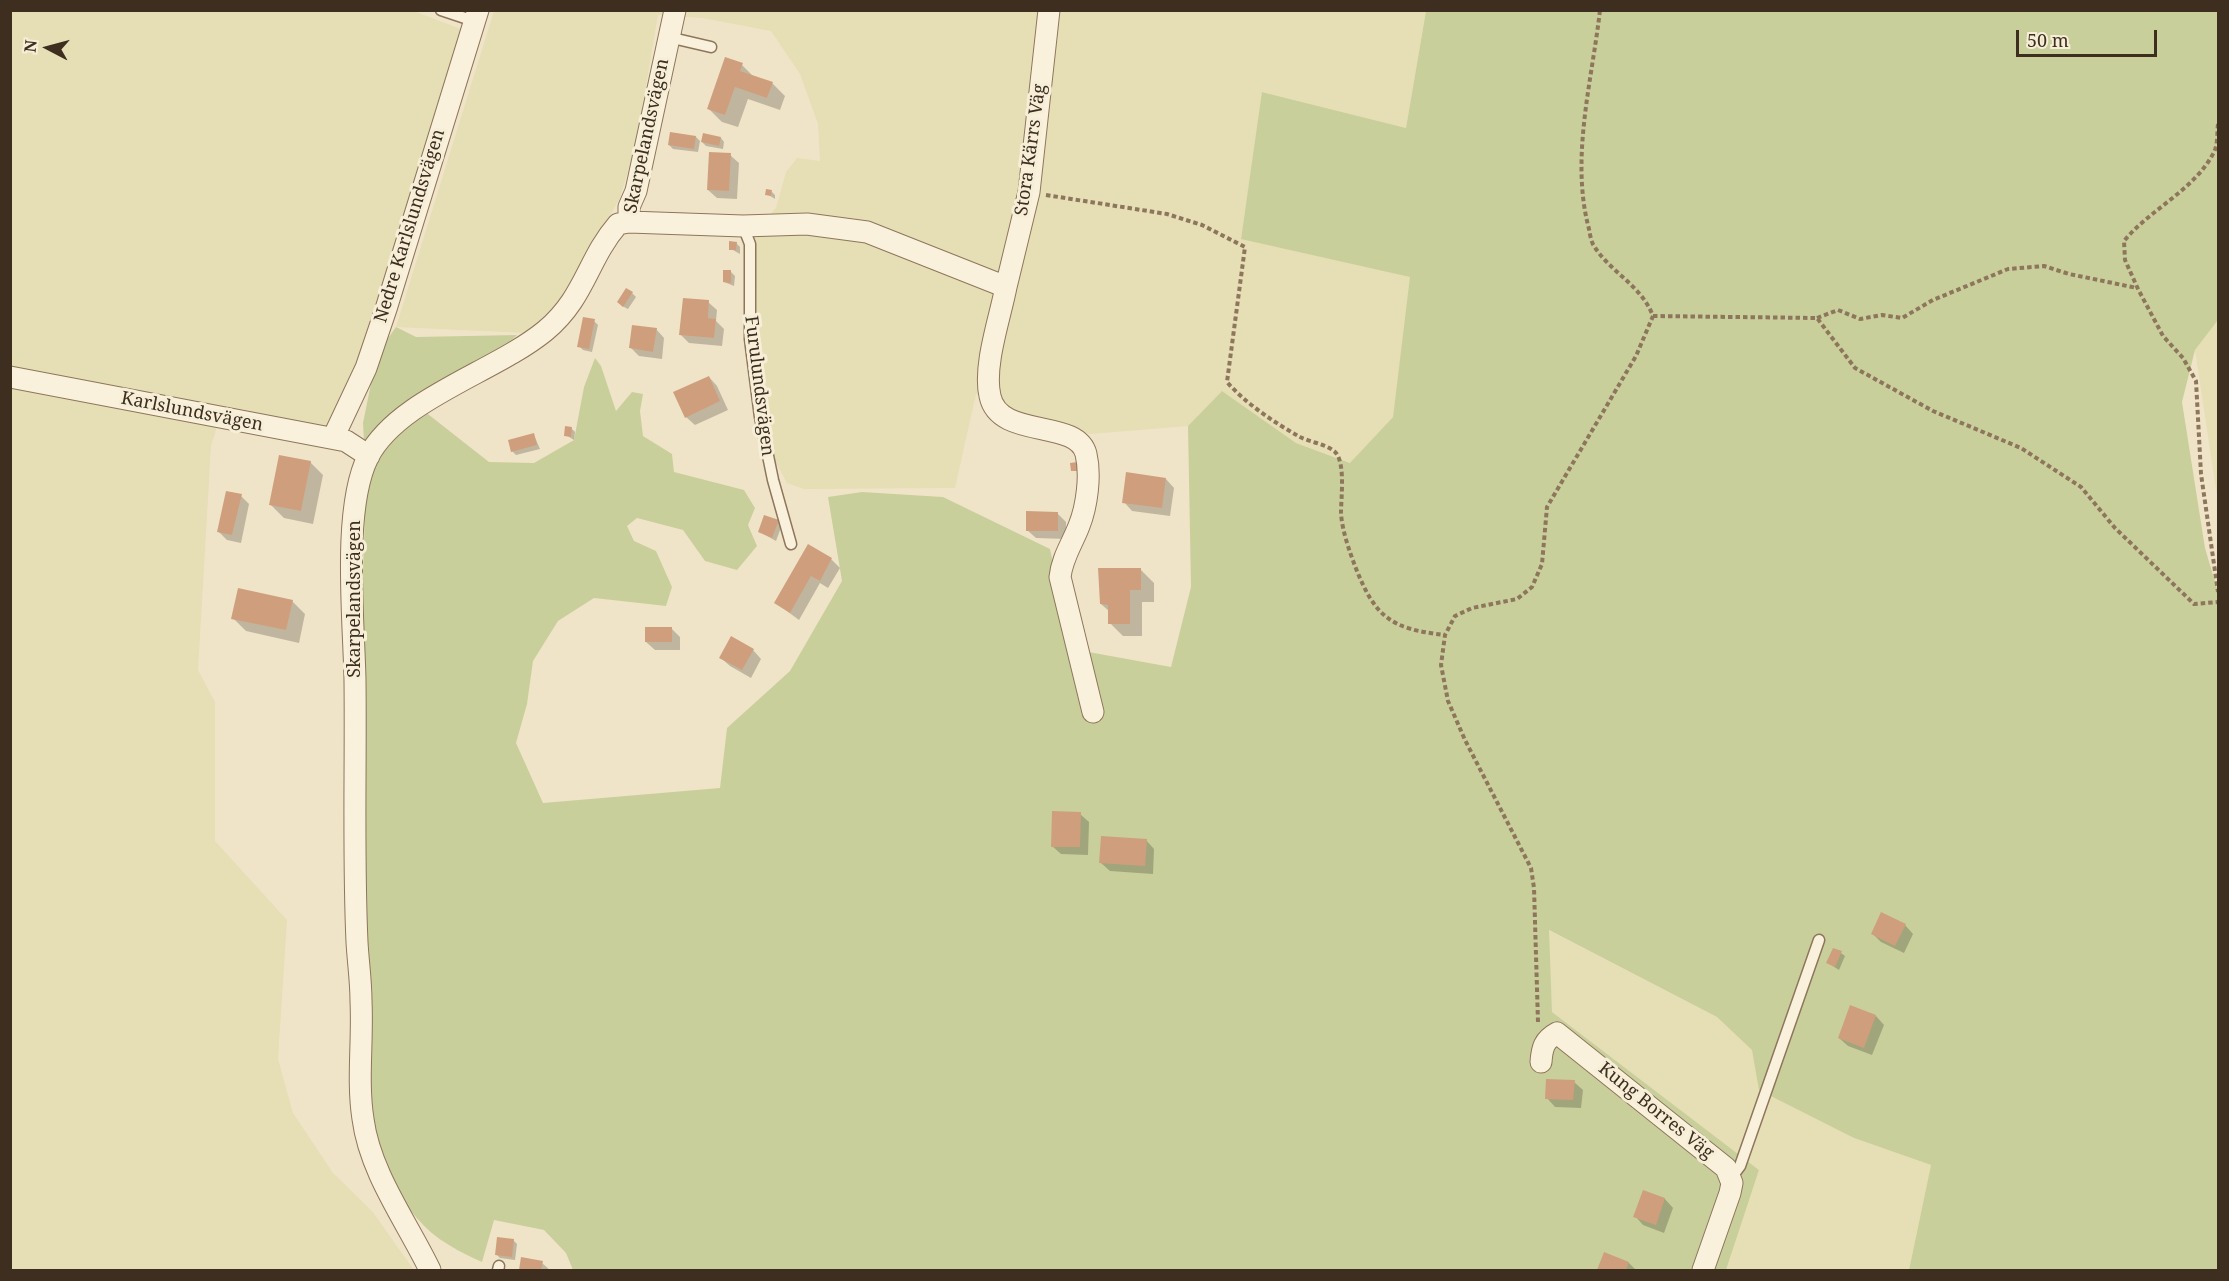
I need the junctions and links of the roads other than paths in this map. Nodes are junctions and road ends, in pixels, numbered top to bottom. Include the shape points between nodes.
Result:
1 (441, 10) edge
2 (675, 10) edge
3 (1049, 10) edge
4 (476, 16) edge
5 (668, 37) junction
6 (711, 47) dead end
7 (629, 222) junction
8 (743, 226) junction
9 (1006, 287) junction
10 (10, 377) edge
11 (333, 438) junction
12 (369, 456) junction
13 (791, 544) dead end
14 (1093, 712) dead end
15 (1819, 940) dead end
16 (1541, 1062) dead end
17 (1731, 1178) junction
18 (430, 1270) edge
19 (1703, 1270) edge

1 - 4 lane
2 - 5 street, Skarpelandsvägen
3 - 9 street, Stora Kärrs Väg via 1029,192
4 - 11 street, Nedre Karlslundsvägen via 386,309 366,368
5 - 6 lane
5 - 7 street, Skarpelandsvägen via 636,191 629,207
7 - 8 street
7 - 12 street, Skarpelandsvägen via 618,224 608,236 573,303 544,332 405,416
8 - 9 street via 807,224 867,232
8 - 13 lane, Furulundsvägen via 750,244 750,339 759,417
9 - 14 street via 988,384 995,409 1011,421 1071,437 1086,454 1085,506 1060,578
10 - 11 street, Karlslundsvägen
11 - 12 street, Karlslundsvägen via 352,444
12 - 18 street, Skarpelandsvägen via 355,515 352,565 362,1118 378,1170
15 - 17 lane via 1740,1166
16 - 17 street, Kung Borres Väg via 1542,1048 1557,1033 1720,1162
17 - 19 street via 1730,1194

